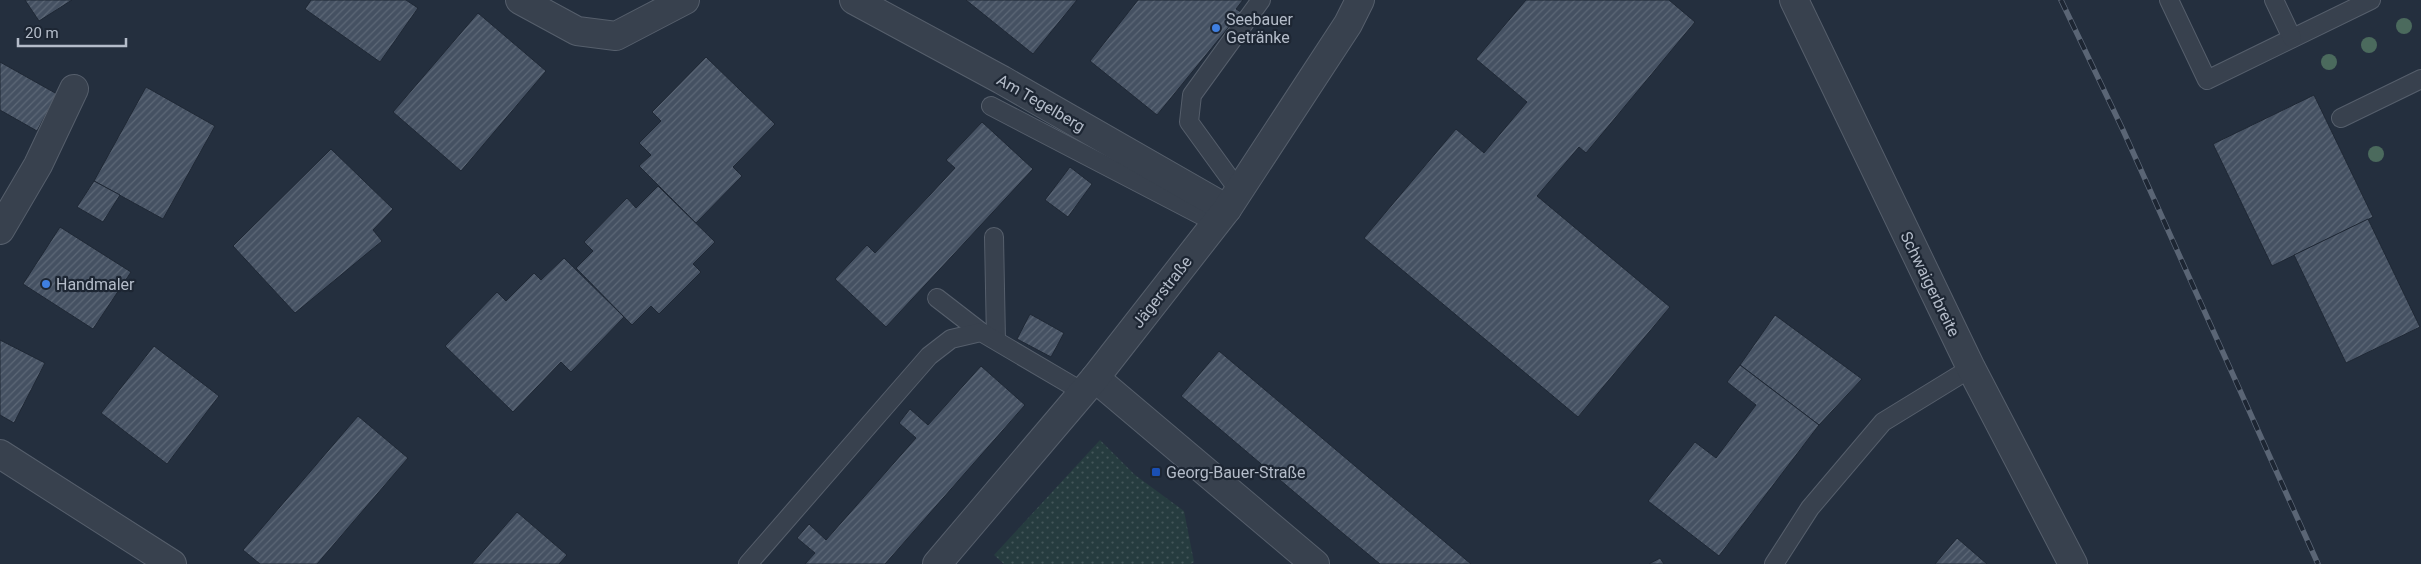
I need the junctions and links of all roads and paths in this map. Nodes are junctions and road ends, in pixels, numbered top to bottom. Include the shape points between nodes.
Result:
1 (685, 0) edge
2 (854, 0) edge
3 (1261, 0) edge
4 (1360, 0) edge
5 (1794, 0) edge
6 (2169, 0) edge
7 (2274, 0) edge
8 (2371, 0) edge
9 (525, 1) edge
10 (2292, 38) junction
11 (2421, 79) edge
12 (74, 89) dead end
13 (991, 106) dead end
14 (2341, 118) dead end
15 (1227, 207) junction
16 (0, 230) edge
17 (994, 237) dead end
18 (937, 298) dead end
19 (989, 336) junction
20 (1970, 368) junction
21 (1089, 385) junction
22 (0, 454) edge
23 (172, 564) edge
24 (748, 564) edge
25 (936, 564) edge
26 (1315, 564) edge
27 (1774, 564) edge
28 (2073, 564) edge

1 - 9 street via 616,36 577,31
2 - 15 street, Am Tegelberg
3 - 15 lane via 1192,95 1190,122
4 - 15 street, Jägerstraße via 1348,24
5 - 20 street, Schwaigerbreite
6 - 10 lane via 2207,80
7 - 10 lane
8 - 10 lane
11 - 14 lane
12 - 16 street via 38,165
13 - 15 lane
15 - 21 street, Jägerstraße
17 - 19 lane
18 - 19 lane
19 - 21 lane
19 - 24 lane via 951,338 929,356
20 - 27 lane via 1883,422 1810,508
20 - 28 street, Schwaigerbreite
21 - 25 street, Jägerstraße
21 - 26 street
22 - 23 street

